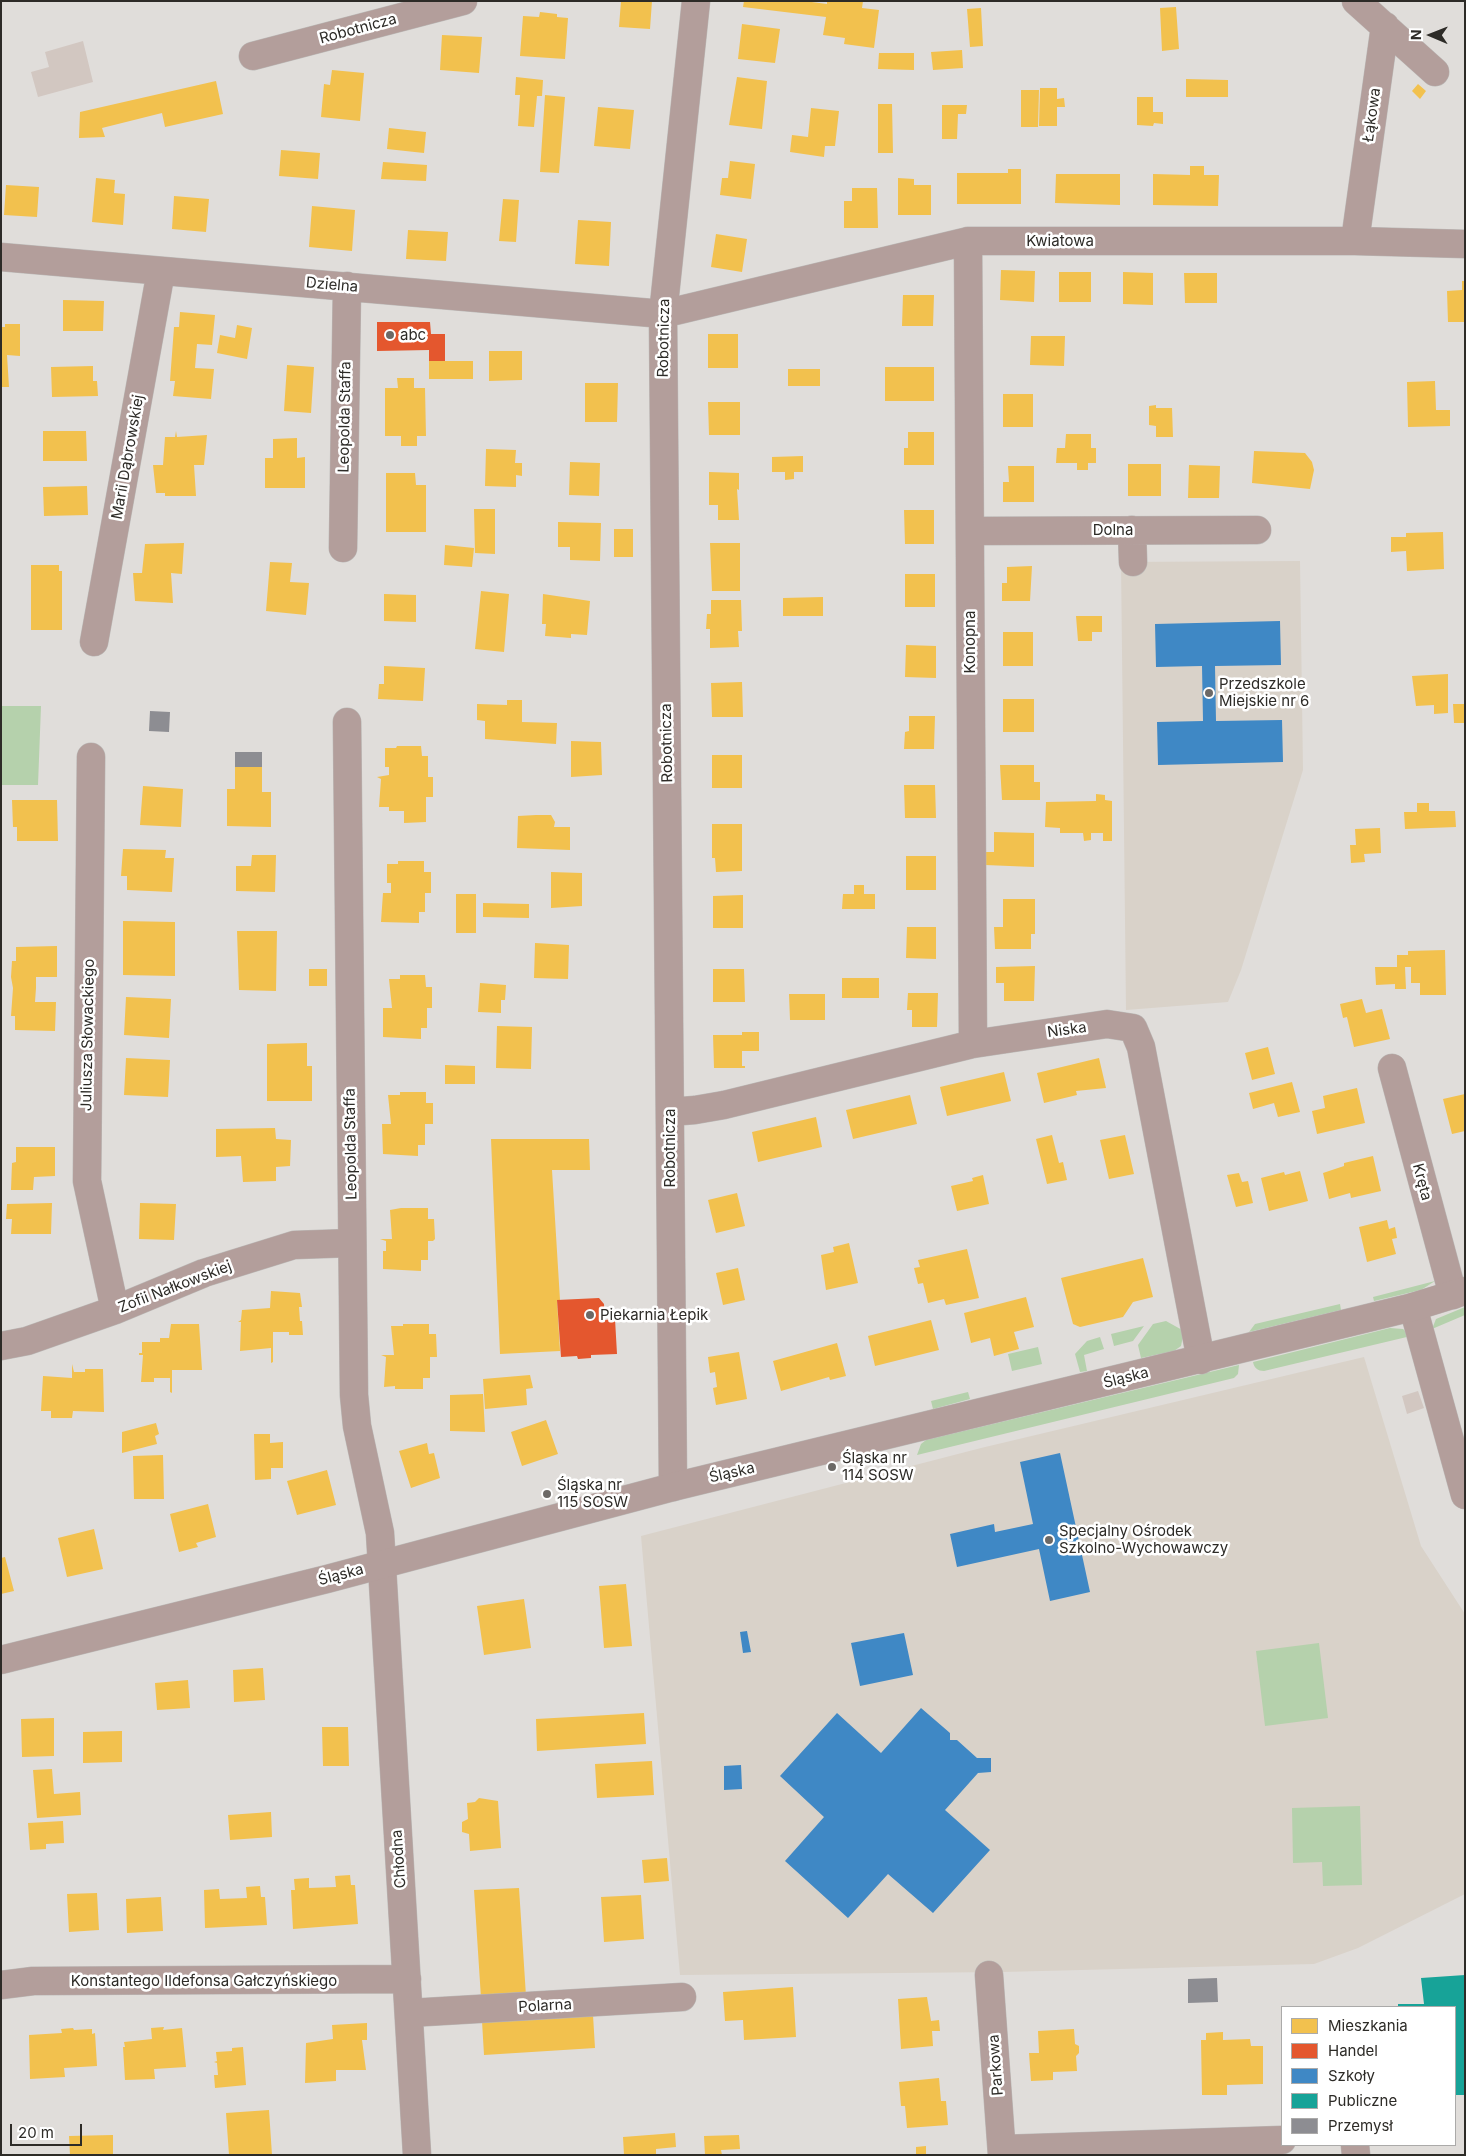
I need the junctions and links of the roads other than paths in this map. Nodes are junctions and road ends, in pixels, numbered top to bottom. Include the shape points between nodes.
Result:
1 (463, 1) edge
2 (696, 1) edge
3 (1356, 1) edge
4 (1385, 26) junction
5 (253, 56) dead end
6 (1435, 72) dead end
7 (968, 241) junction
8 (1355, 241) junction
9 (1465, 244) edge
10 (1, 256) edge
11 (161, 272) junction
12 (348, 286) junction
13 (663, 314) junction
14 (1132, 530) junction
15 (1257, 530) dead end
16 (970, 531) junction
17 (343, 548) dead end
18 (1133, 562) dead end
19 (94, 642) dead end
20 (347, 722) dead end
21 (91, 757) dead end
22 (973, 1044) junction
23 (1392, 1068) dead end
24 (670, 1112) junction
25 (352, 1243) junction
26 (1459, 1293) edge
27 (1413, 1307) junction
28 (115, 1310) junction
29 (1, 1346) edge
30 (1202, 1360) junction
31 (673, 1487) junction
32 (1465, 1495) edge
33 (381, 1564) junction
34 (1, 1660) edge
35 (989, 1975) dead end
36 (407, 1979) junction
37 (1, 1985) edge
38 (682, 1997) dead end
39 (409, 2013) junction
40 (1281, 2140) edge
41 (1002, 2152) edge
42 (418, 2155) edge

1 - 5 street, Robotnicza
2 - 13 street, Robotnicza
3 - 4 street
4 - 6 street
4 - 8 street, Łąkowa
7 - 8 street, Kwiatowa
7 - 13 street, Kwiatowa
7 - 16 street, Konopna
8 - 9 street, Kwiatowa
10 - 11 street, Dzielna
11 - 12 street, Dzielna
11 - 19 street, Marii Dąbrowskiej
12 - 13 street, Dzielna
12 - 17 street, Leopolda Staffa
13 - 24 street, Robotnicza
14 - 15 street, Dolna
14 - 16 street, Dolna
14 - 18 street
16 - 22 street, Konopna
20 - 25 street, Leopolda Staffa
21 - 28 street, Juliusza Słowackiego via 87,1182
22 - 24 street, Niska via 724,1105
22 - 30 street, Niska via 1136,1018
23 - 26 street, Kręta
24 - 31 street, Robotnicza
25 - 28 street, Zofii Nałkowskiej via 294,1245 204,1273
25 - 33 street, Leopolda Staffa via 355,1410 379,1526
26 - 27 street, Śląska
27 - 30 street, Śląska
27 - 32 street
28 - 29 street, Zofii Nałkowskiej via 27,1342
30 - 31 street, Śląska
31 - 33 street, Śląska
33 - 34 street, Śląska
33 - 36 street, Chłodna
35 - 41 street, Parkowa
36 - 37 street, Konstantego Ildefonsa Gałczyńskiego via 33,1981
36 - 39 street, Chłodna
38 - 39 street, Polarna
39 - 42 street, Chłodna
40 - 41 street

